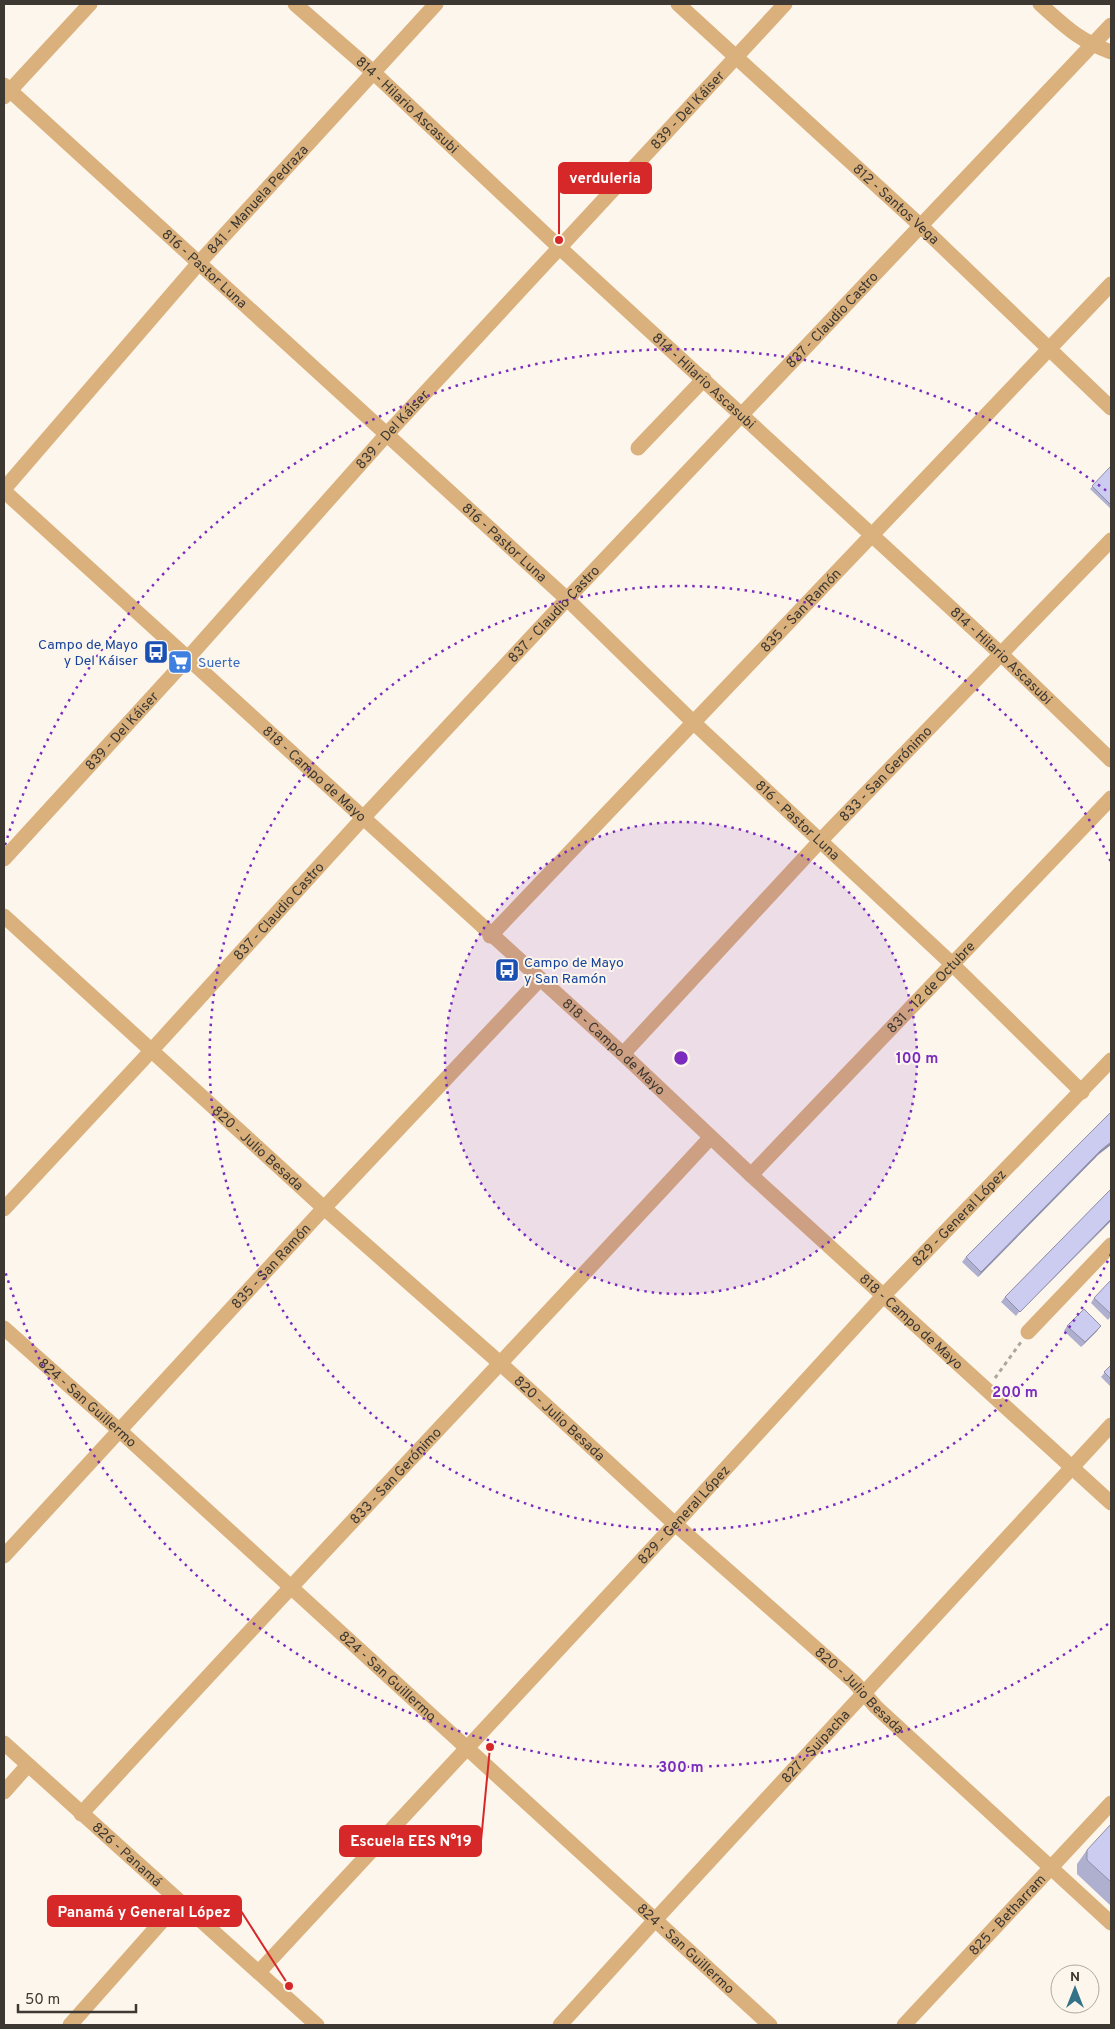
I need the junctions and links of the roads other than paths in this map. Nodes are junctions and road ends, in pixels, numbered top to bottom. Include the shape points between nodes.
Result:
1 (90, 4) edge
2 (295, 4) edge
3 (436, 4) edge
4 (678, 4) edge
5 (785, 4) edge
6 (1040, 4) edge
7 (1111, 25) edge
8 (1092, 45) junction
9 (1111, 52) edge
10 (737, 57) junction
11 (372, 72) junction
12 (6, 91) edge
13 (922, 227) junction
14 (560, 248) junction
15 (198, 264) junction
16 (1111, 284) edge
17 (1049, 350) junction
18 (704, 379) junction
19 (1111, 408) edge
20 (743, 415) junction
21 (388, 434) junction
22 (638, 448) dead end
23 (4, 490) edge
24 (871, 536) junction
25 (1111, 540) edge
26 (567, 599) junction
27 (1001, 654) junction
28 (187, 659) junction
29 (693, 722) junction
30 (1111, 760) edge
31 (1111, 798) edge
32 (363, 818) junction
33 (820, 841) junction
34 (4, 859) edge
35 (4, 916) edge
36 (490, 936) junction
37 (951, 964) junction
38 (540, 979) junction
39 (152, 1051) junction
40 (623, 1054) junction
41 (1111, 1060) edge
42 (1082, 1092) junction
43 (710, 1138) junction
44 (751, 1175) junction
45 (324, 1208) junction
46 (4, 1209) edge
47 (1111, 1245) edge
48 (883, 1296) junction
49 (4, 1328) edge
50 (1028, 1332) road end
51 (501, 1364) junction
52 (1111, 1425) edge
53 (119, 1430) junction
54 (1071, 1467) junction
55 (1111, 1503) edge
56 (675, 1524) junction
57 (4, 1556) edge
58 (290, 1587) junction
59 (864, 1694) junction
60 (4, 1743) edge
61 (466, 1748) junction
62 (28, 1765) junction
63 (4, 1792) edge
64 (1111, 1804) edge
65 (81, 1814) junction
66 (1050, 1868) junction
67 (179, 1902) junction
68 (654, 1920) junction
69 (1111, 1923) edge
70 (259, 1972) junction
71 (70, 2025) edge
72 (317, 2025) edge
73 (560, 2025) edge
74 (770, 2025) edge
75 (904, 2025) edge

1 - 12 street
2 - 11 street, 814 - Hilario Ascasubi
3 - 11 street, 841 - Manuela Pedraza
4 - 10 street, 812 - Santos Vega
5 - 10 street, 839 - Del Káiser
6 - 8 street via 1077,37
7 - 8 street, 837 - Claudio Castro
8 - 9 street
8 - 13 street, 837 - Claudio Castro
10 - 13 street, 812 - Santos Vega
10 - 14 street, 839 - Del Káiser
11 - 14 street, 814 - Hilario Ascasubi
11 - 15 street, 841 - Manuela Pedraza
12 - 15 street, 816 - Pastor Luna
13 - 17 street, 812 - Santos Vega
13 - 20 street, 837 - Claudio Castro
14 - 18 street, 814 - Hilario Ascasubi
14 - 21 street, 839 - Del Káiser
15 - 21 street, 816 - Pastor Luna
15 - 23 street, 841 - Manuela Pedraza
16 - 17 street, 835 - San Ramón
17 - 19 street, 812 - Santos Vega
17 - 24 street, 835 - San Ramón
18 - 20 street, 814 - Hilario Ascasubi
18 - 22 street
20 - 24 street, 814 - Hilario Ascasubi
20 - 26 street, 837 - Claudio Castro
21 - 26 street, 816 - Pastor Luna
21 - 28 street, 839 - Del Káiser
23 - 28 street, 818 - Campo de Mayo
24 - 27 street, 814 - Hilario Ascasubi
24 - 29 street, 835 - San Ramón
25 - 27 street, 833 - San Gerónimo
26 - 29 street, 816 - Pastor Luna
26 - 32 street, 837 - Claudio Castro
27 - 30 street, 814 - Hilario Ascasubi
27 - 33 street, 833 - San Gerónimo
28 - 32 street, 818 - Campo de Mayo
28 - 34 street, 839 - Del Káiser
29 - 33 street, 816 - Pastor Luna
29 - 36 street, 835 - San Ramón
31 - 37 street, 831 - 12 de Octubre
32 - 36 street, 818 - Campo de Mayo
32 - 39 street, 837 - Claudio Castro
33 - 37 street, 816 - Pastor Luna
33 - 40 street, 833 - San Gerónimo
35 - 39 street, 820 - Julio Besada
36 - 38 street, 818 - Campo de Mayo
37 - 42 street, 816 - Pastor Luna
37 - 44 street, 831 - 12 de Octubre
38 - 40 street, 818 - Campo de Mayo
38 - 45 street, 835 - San Ramón
39 - 45 street, 820 - Julio Besada
39 - 46 street, 837 - Claudio Castro
40 - 43 street, 818 - Campo de Mayo
41 - 42 street, 829 - General López
42 - 48 street, 829 - General López
43 - 44 street, 818 - Campo de Mayo
43 - 51 street, 833 - San Gerónimo
44 - 48 street, 818 - Campo de Mayo
45 - 51 street, 820 - Julio Besada
45 - 53 street, 835 - San Ramón
47 - 50 street
48 - 54 street, 818 - Campo de Mayo
48 - 56 street, 829 - General López
49 - 53 street, 824 - San Guillermo
51 - 56 street, 820 - Julio Besada
51 - 58 street, 833 - San Gerónimo
52 - 54 street, 827 - Suipacha
53 - 57 street, 835 - San Ramón
53 - 58 street, 824 - San Guillermo
54 - 55 street, 818 - Campo de Mayo
54 - 59 street, 827 - Suipacha
56 - 59 street, 820 - Julio Besada
56 - 61 street, 829 - General López
58 - 61 street, 824 - San Guillermo
58 - 65 street, 833 - San Gerónimo
59 - 66 street, 820 - Julio Besada
59 - 68 street, 827 - Suipacha
60 - 62 street, 826 - Panamá
61 - 68 street, 824 - San Guillermo
61 - 70 street, 829 - General López
62 - 63 street
62 - 65 street, 826 - Panamá
64 - 66 street, 825 - Betharram
65 - 67 street, 826 - Panamá
66 - 69 street, 820 - Julio Besada
66 - 75 street, 825 - Betharram
67 - 70 street, 826 - Panamá
67 - 71 street
68 - 73 street, 827 - Suipacha
68 - 74 street, 824 - San Guillermo
70 - 72 street, 826 - Panamá

